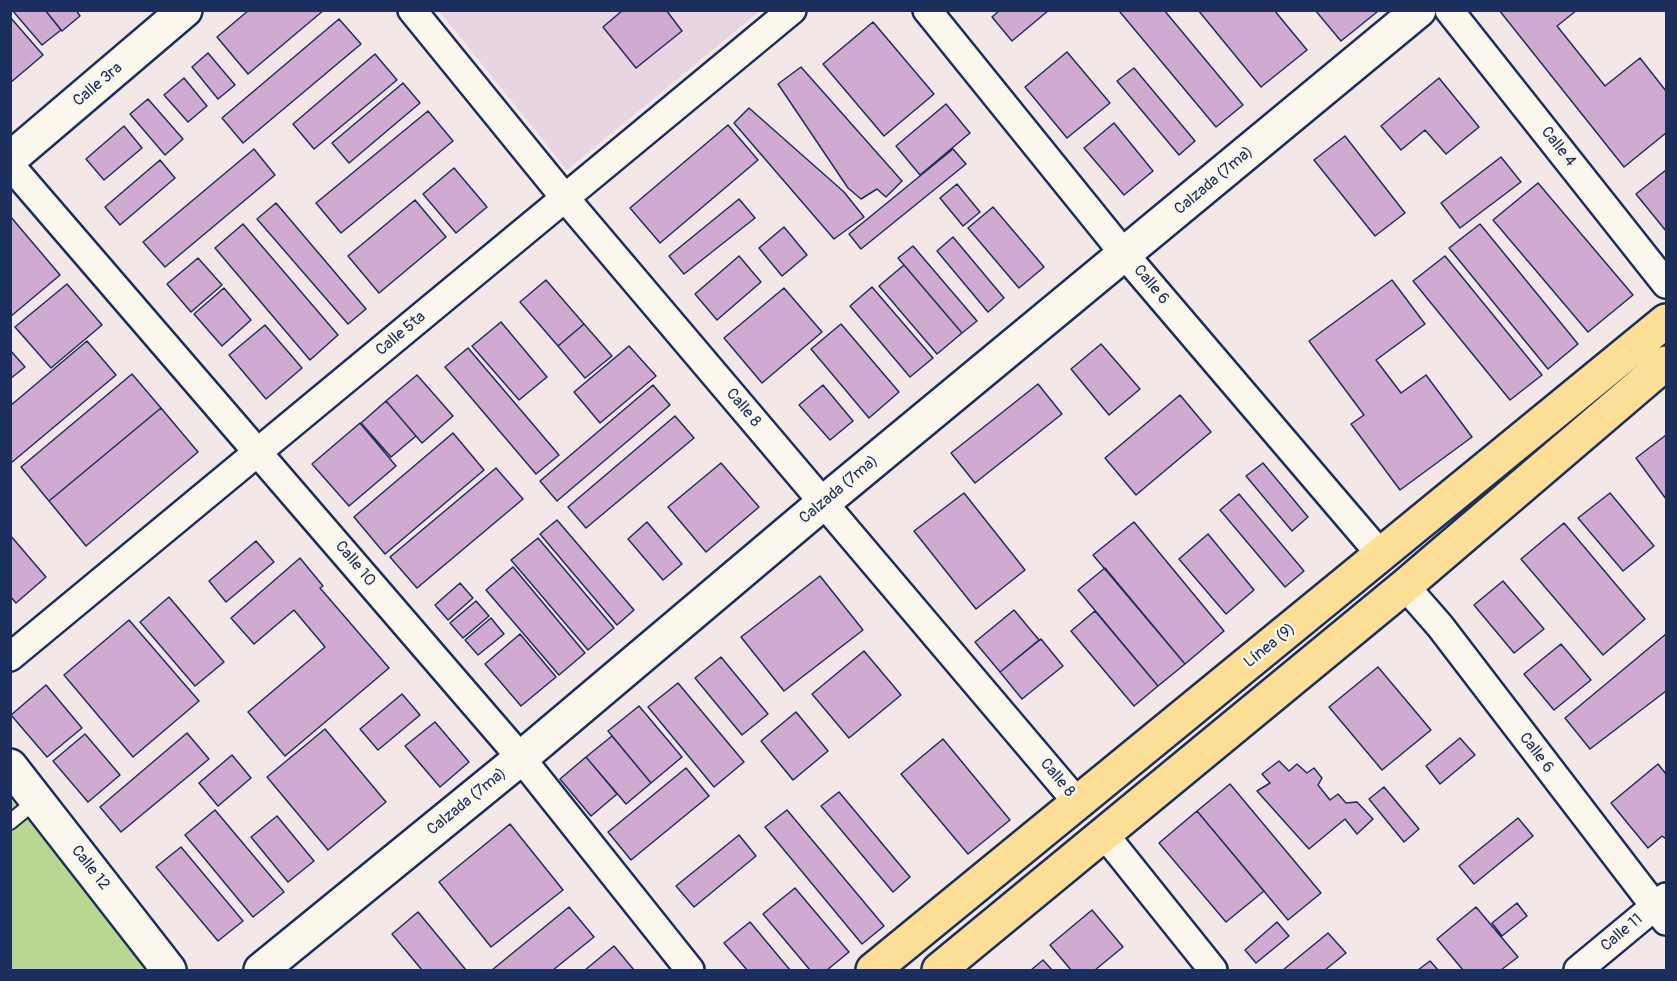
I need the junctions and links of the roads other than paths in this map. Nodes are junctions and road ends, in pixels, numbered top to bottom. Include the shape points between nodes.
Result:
1 (185, 10) edge
2 (412, 10) edge
3 (792, 10) edge
4 (927, 10) edge
5 (1419, 10) edge
6 (1449, 10) edge
7 (10, 159) edge
8 (10, 165) edge
9 (565, 198) junction
10 (1125, 255) junction
11 (1666, 284) edge
12 (1666, 321) edge
13 (1666, 363) edge
14 (259, 452) junction
15 (823, 503) junction
16 (1381, 555) junction
17 (1405, 586) junction
18 (10, 657) edge
19 (521, 758) junction
20 (10, 766) edge
21 (37, 800) junction
22 (1077, 802) junction
23 (10, 822) edge
24 (1104, 834) junction
25 (1662, 908) edge
26 (170, 970) edge
27 (261, 970) edge
28 (690, 970) edge
29 (873, 970) edge
30 (939, 970) edge
31 (1213, 970) edge
32 (1578, 970) edge

1 - 7 main road, Calle 3ra
2 - 9 street, Calle 8
3 - 9 street, Calle 5ta
4 - 10 street, Calle 6
5 - 10 main road, Calzada (7ma)
6 - 11 street, Calle 4
8 - 14 street, Calle 10
9 - 14 street, Calle 5ta
9 - 15 street, Calle 8
10 - 15 main road, Calzada (7ma)
10 - 16 street, Calle 6
12 - 16 main road, Línea (9)
13 - 17 main road
14 - 18 street, Calle 5ta
14 - 19 street, Calle 10
15 - 19 main road, Calzada (7ma)
15 - 22 street, Calle 8
16 - 22 main road, Línea (9)
17 - 24 main road
17 - 25 street, Calle 6
19 - 27 main road, Calzada (7ma)
19 - 28 street, Calle 10
20 - 21 main road, Calle 12
21 - 23 lane
21 - 26 main road, Calle 12
22 - 29 main road, Línea (9)
24 - 30 main road
24 - 31 street
25 - 32 street, Calle 11

